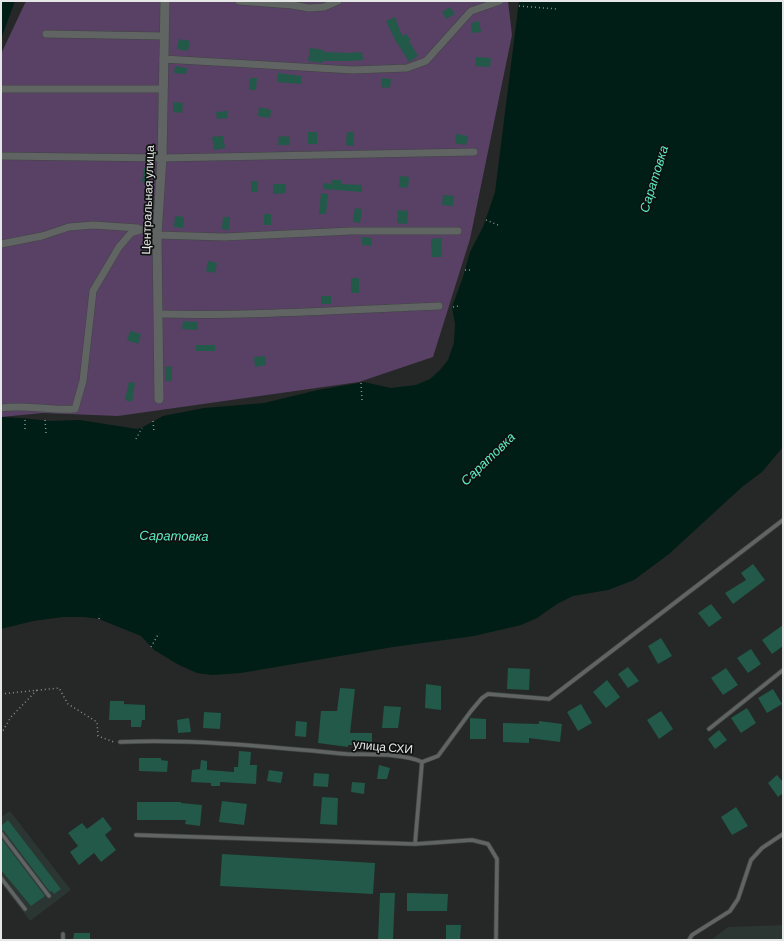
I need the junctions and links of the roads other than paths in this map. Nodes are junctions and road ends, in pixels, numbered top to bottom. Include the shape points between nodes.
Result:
1 (165, 1) edge
2 (239, 1) edge
3 (338, 1) edge
4 (500, 1) edge
5 (46, 34) dead end
6 (164, 36) junction
7 (163, 59) junction
8 (2, 89) dead end
9 (163, 89) junction
10 (474, 152) dead end
11 (1, 156) edge
12 (162, 158) junction
13 (144, 229) junction
14 (458, 231) dead end
15 (157, 232) junction
16 (1, 244) edge
17 (439, 306) dead end
18 (159, 314) junction
19 (159, 399) dead end
20 (1, 408) edge
21 (783, 520) edge
22 (783, 670) edge
23 (710, 729) dead end
24 (118, 742) road end
25 (422, 762) junction
26 (1, 833) edge
27 (136, 834) dead end
28 (783, 834) edge
29 (415, 844) junction
30 (1, 878) edge
31 (49, 896) dead end
32 (25, 909) dead end
33 (63, 934) dead end
34 (63, 940) edge
35 (496, 940) edge
36 (689, 940) edge

1 - 6 street, Центральная улица
2 - 3 street via 309,8 324,7
4 - 7 street via 471,11 426,62 407,68 353,70
5 - 6 street
6 - 7 street, Центральная улица
7 - 9 street, Центральная улица
8 - 9 street
9 - 12 street, Центральная улица
10 - 12 street
11 - 12 street
12 - 15 street, Центральная улица
13 - 15 street
13 - 16 street via 93,225 69,227 42,236
13 - 20 street via 131,233 119,247 93,290 83,381 75,410
14 - 15 street via 351,231 224,237
15 - 18 street, Центральная улица
17 - 18 street via 279,313
18 - 19 street, Центральная улица
21 - 25 lane via 549,699 488,694 482,698 438,756
22 - 23 lane
24 - 25 lane, улица СХИ via 205,742 412,757
25 - 29 lane, улица СХИ
26 - 31 lane
27 - 29 lane
28 - 36 lane via 762,848 751,860 738,899 730,912 692,935
29 - 35 lane via 472,840 488,844 497,859
30 - 32 lane
33 - 34 lane

